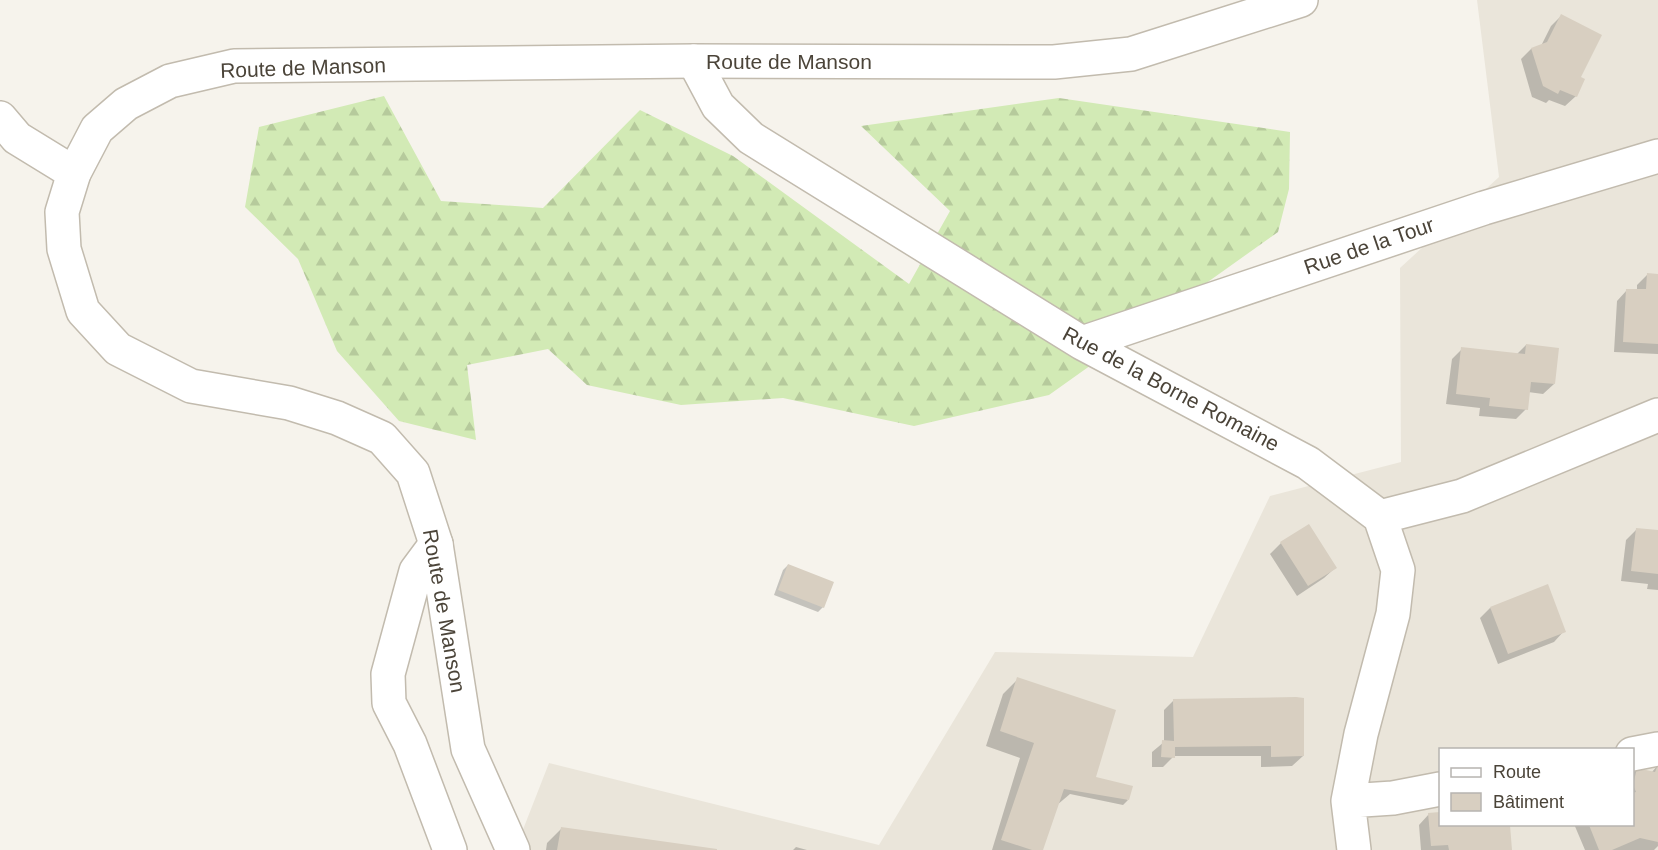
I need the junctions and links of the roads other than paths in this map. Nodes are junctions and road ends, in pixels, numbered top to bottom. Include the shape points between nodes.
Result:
1 (1301, 0) edge
2 (694, 61) junction
3 (6, 133) edge
4 (1658, 156) edge
5 (74, 173) junction
6 (1082, 343) junction
7 (1658, 415) edge
8 (1380, 518) junction
9 (436, 544) junction
10 (1658, 749) edge
11 (1634, 754) edge
12 (1439, 789) edge
13 (1348, 801) junction
14 (450, 850) edge
15 (513, 850) edge
16 (1354, 850) edge

1 - 2 street, Route de Manson via 1131,54 1065,61
2 - 5 street, Route de Manson via 234,66 170,81 126,104 97,129
2 - 6 street, Rue de la Borne Romaine via 718,106 751,138
3 - 5 street
4 - 6 street, Rue de la Tour via 1484,208
5 - 9 street, Route de Manson via 62,212 64,249 83,311 118,349 191,386 289,403 382,438 412,473
6 - 8 street, Rue de la Borne Romaine via 1308,463
7 - 8 street via 1462,496
8 - 13 street via 1398,570 1393,614 1361,734
9 - 14 street via 416,571 388,674 389,703 410,744
9 - 15 street, Route de Manson via 468,749
10 - 11 street
12 - 13 street
13 - 16 street

